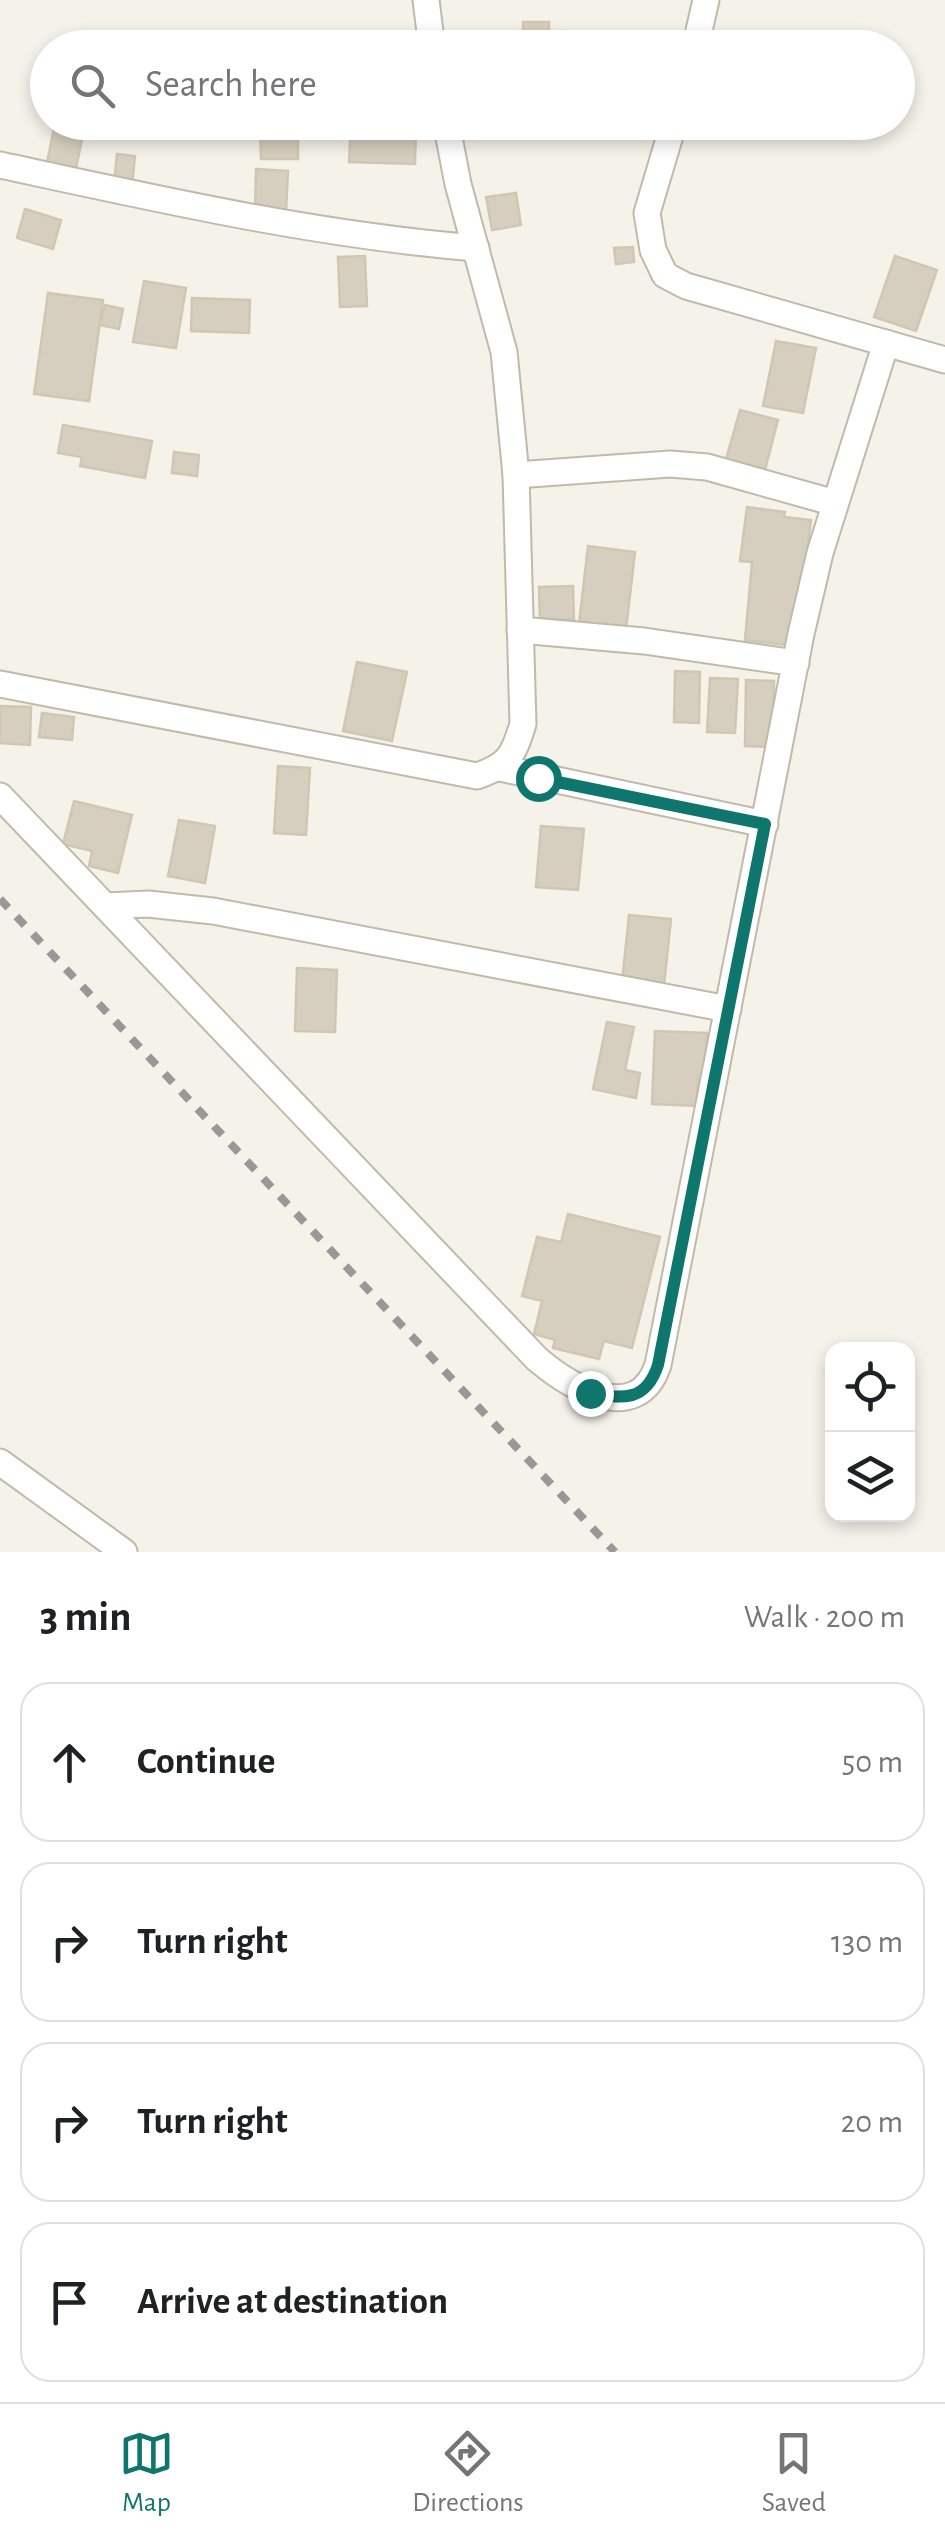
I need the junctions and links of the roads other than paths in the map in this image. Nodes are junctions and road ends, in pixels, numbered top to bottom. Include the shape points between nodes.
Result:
1 (426, 0) edge
2 (706, 0) edge
3 (430, 30) edge
4 (699, 30) edge
5 (450, 140) edge
6 (669, 140) edge
7 (0, 164) edge
8 (476, 248) junction
9 (886, 344) junction
10 (945, 360) edge
11 (516, 475) junction
12 (835, 503) junction
13 (520, 630) junction
14 (796, 663) junction
15 (0, 684) edge
16 (507, 759) junction
17 (0, 796) edge
18 (765, 824) junction
19 (105, 906) junction
20 (728, 1009) junction
21 (0, 1462) edge
22 (124, 1552) edge

1 - 3 street
2 - 4 street
5 - 8 street
6 - 9 street via 647,212 665,275
7 - 8 street via 228,215
8 - 11 street via 504,352
9 - 10 street
9 - 12 street
11 - 12 street via 707,467
11 - 13 street
12 - 14 street
13 - 14 street
13 - 16 street via 522,724
14 - 18 street
15 - 16 street via 476,776
16 - 18 street via 538,778
17 - 19 street
18 - 20 street
19 - 20 street via 212,911
19 - 20 street via 537,1358 562,1380 614,1398 652,1384 658,1365
21 - 22 street

